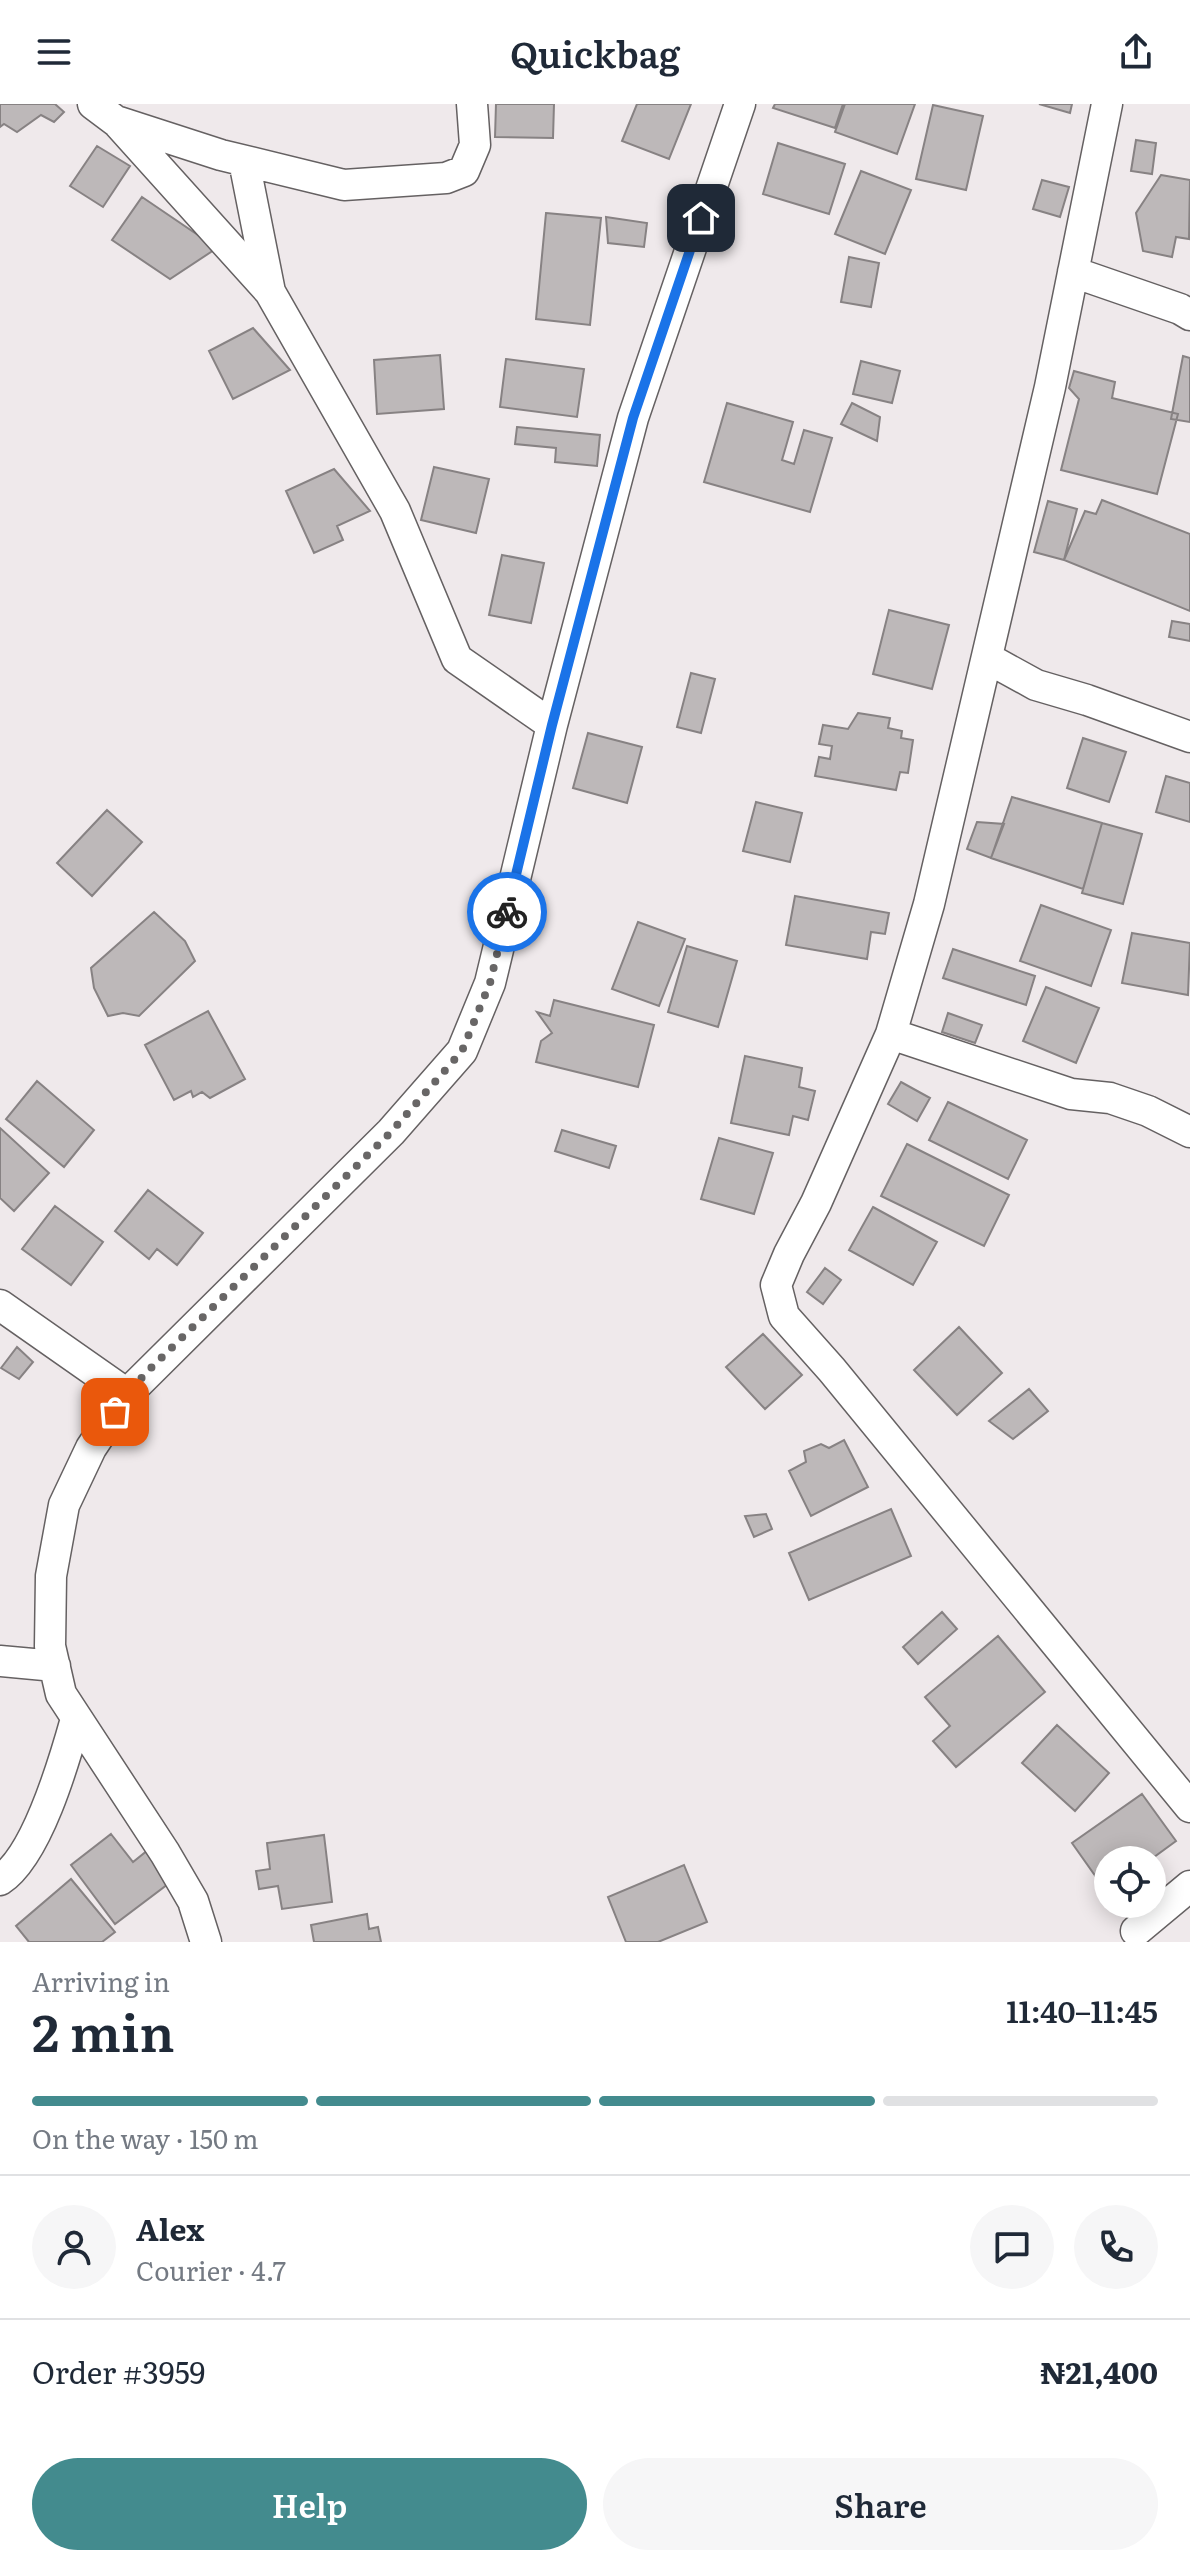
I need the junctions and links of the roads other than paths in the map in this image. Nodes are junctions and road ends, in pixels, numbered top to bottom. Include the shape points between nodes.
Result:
1 (472, 104) edge
2 (740, 104) edge
3 (1107, 104) edge
4 (105, 113) edge
5 (244, 161) junction
6 (1073, 272) junction
7 (270, 292) junction
8 (1190, 315) edge
9 (987, 658) junction
10 (552, 725) junction
11 (1190, 737) edge
12 (891, 1034) junction
13 (1190, 1132) edge
14 (0, 1305) edge
15 (127, 1394) junction
16 (0, 1661) edge
17 (55, 1666) junction
18 (76, 1719) junction
19 (1190, 1807) edge
20 (0, 1880) edge
21 (1190, 1886) edge
22 (1136, 1931) dead end
23 (206, 1942) edge

1 - 5 street via 475,145 464,171 446,178 344,185
2 - 10 street via 633,418
3 - 6 street
4 - 5 street
4 - 7 street
5 - 7 street
6 - 8 street
6 - 9 street
7 - 10 street via 395,511 457,659
9 - 11 street via 1036,685
9 - 12 street via 929,904
10 - 15 street via 490,983 462,1051 391,1132
12 - 13 street via 1079,1097 1110,1098
12 - 19 street via 776,1285 784,1316
14 - 15 street
15 - 17 street via 91,1448 64,1505 51,1576 50,1646
16 - 17 street
17 - 18 street via 61,1694
18 - 20 street via 26,1854
18 - 23 street via 193,1901
21 - 22 street

